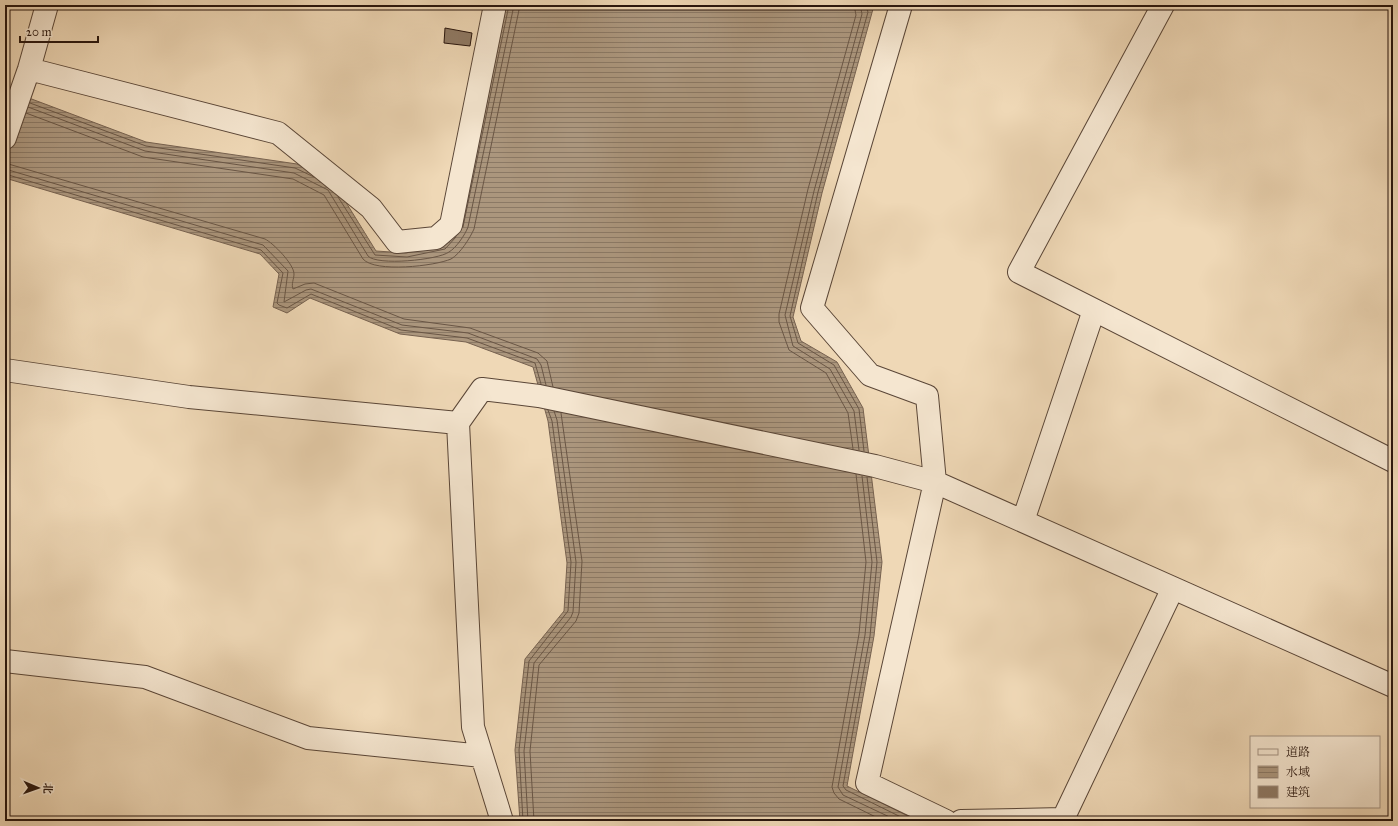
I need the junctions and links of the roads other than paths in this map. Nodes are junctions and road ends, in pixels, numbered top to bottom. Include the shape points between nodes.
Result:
1 (46, 5) edge
2 (495, 5) edge
3 (901, 5) edge
4 (1163, 5) edge
5 (30, 69) junction
6 (5, 138) edge
7 (1094, 310) junction
8 (5, 370) edge
9 (458, 423) junction
10 (1393, 461) edge
11 (935, 482) junction
12 (1023, 521) junction
13 (1173, 588) junction
14 (5, 661) edge
15 (1393, 686) edge
16 (482, 756) junction
17 (1065, 820) edge
18 (502, 821) edge
19 (946, 821) edge
20 (961, 821) edge

1 - 5 street
2 - 5 street via 451,225 436,238 397,242 371,208 278,133
3 - 11 street via 812,308 870,375 927,396
4 - 7 street via 1019,272
5 - 6 street
7 - 10 street
7 - 12 street
8 - 9 street via 190,397
9 - 11 street via 482,389 539,396 875,466
9 - 16 street via 473,727
11 - 12 street
11 - 19 street via 867,783
12 - 13 street
13 - 15 street
13 - 17 street
14 - 16 street via 145,677 308,738
16 - 18 street
17 - 20 street

